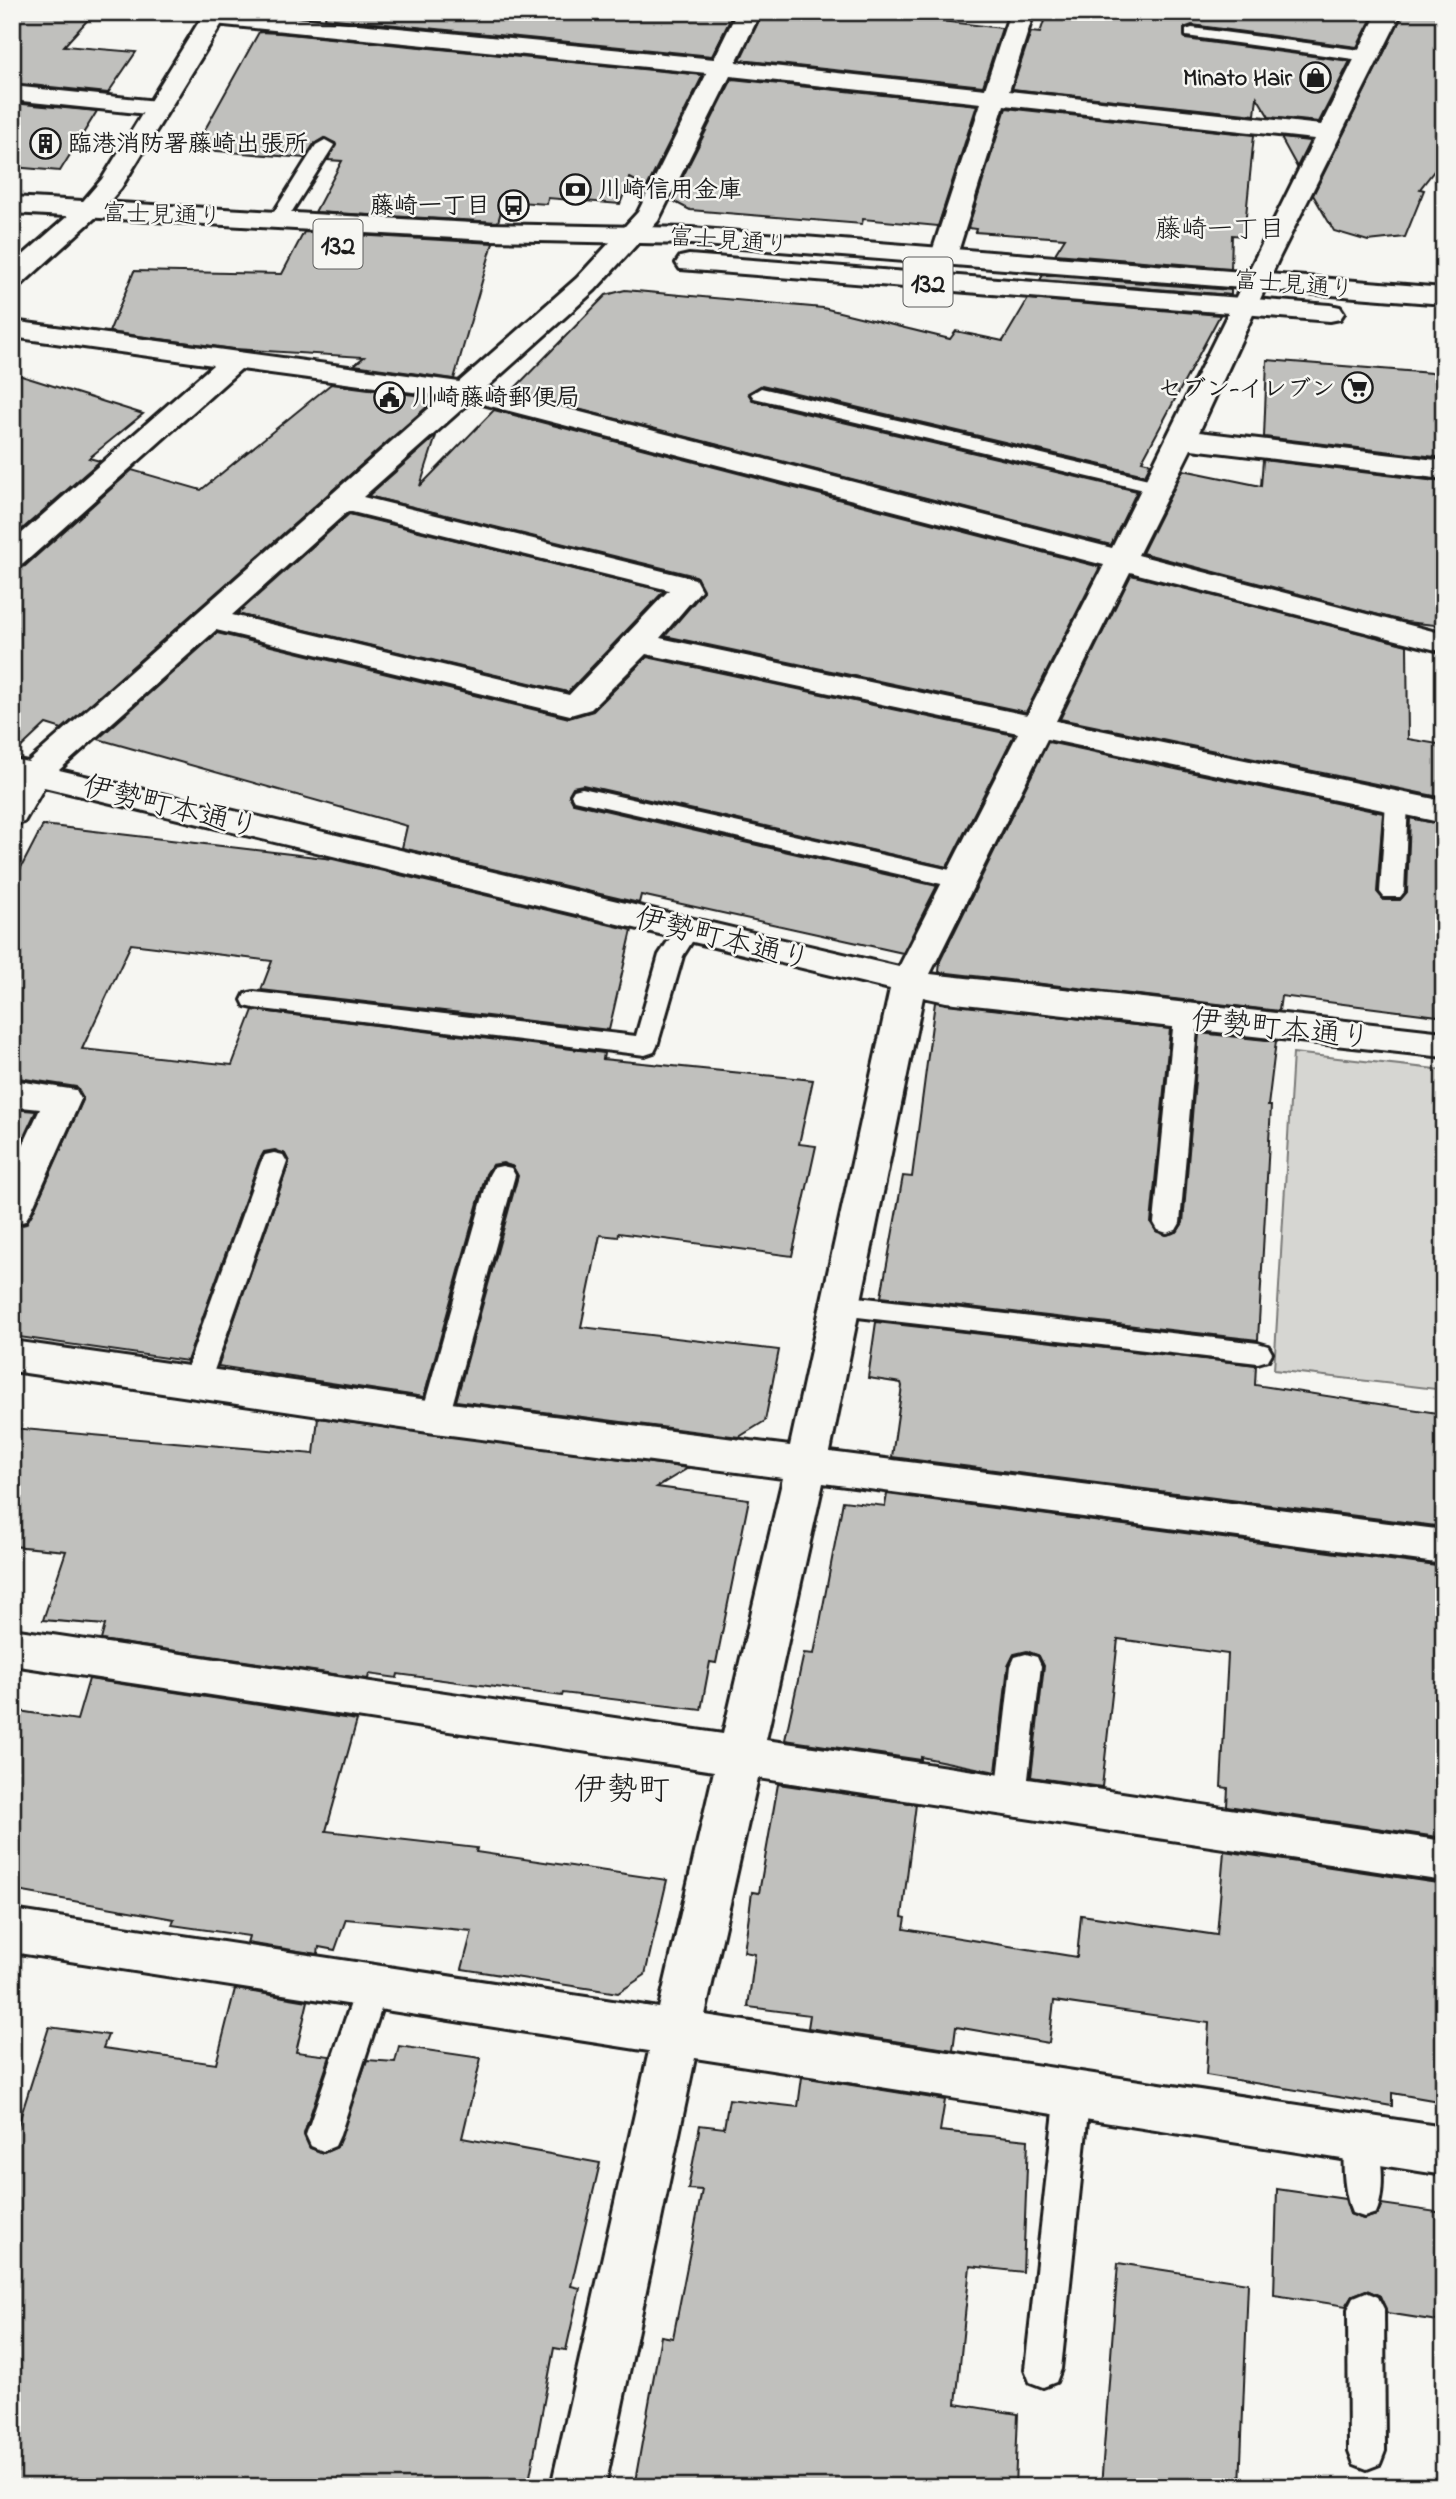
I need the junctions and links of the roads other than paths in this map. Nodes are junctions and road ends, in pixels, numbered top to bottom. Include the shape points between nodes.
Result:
1 (749, 12) edge
2 (1022, 12) edge
3 (1390, 12) edge
4 (215, 15) edge
5 (1192, 33) dead end
6 (1368, 57) junction
7 (724, 68) junction
8 (12, 93) edge
9 (992, 98) junction
10 (157, 108) junction
11 (1330, 133) junction
12 (325, 145) dead end
13 (12, 205) edge
14 (87, 212) junction
15 (278, 220) junction
16 (12, 229) edge
17 (65, 230) junction
18 (634, 234) junction
19 (944, 255) junction
20 (611, 257) junction
21 (12, 279) edge
22 (1256, 281) junction
23 (1444, 296) edge
24 (1244, 308) junction
25 (1444, 322) edge
26 (12, 329) edge
27 (236, 359) junction
28 (464, 391) junction
29 (761, 394) dead end
30 (1182, 439) junction
31 (1444, 470) edge
32 (1157, 487) junction
33 (342, 500) junction
34 (12, 558) edge
35 (1120, 559) junction
36 (209, 619) junction
37 (639, 643) junction
38 (1444, 643) edge
39 (1036, 727) junction
40 (24, 771) edge
41 (582, 795) dead end
42 (1397, 802) junction
43 (1444, 812) edge
44 (12, 814) edge
45 (959, 880) junction
46 (1392, 892) dead end
47 (688, 929) junction
48 (909, 981) junction
49 (254, 1000) dead end
50 (1186, 1018) junction
51 (1444, 1045) edge
52 (12, 1093) edge
53 (274, 1162) dead end
54 (502, 1175) dead end
55 (12, 1211) edge
56 (1167, 1223) dead end
57 (840, 1305) junction
58 (1258, 1353) dead end
59 (12, 1356) edge
60 (196, 1382) junction
61 (435, 1417) junction
62 (807, 1464) junction
63 (1444, 1547) edge
64 (12, 1647) edge
65 (1026, 1666) dead end
66 (740, 1755) junction
67 (1011, 1796) junction
68 (1444, 1861) edge
69 (12, 1931) edge
70 (373, 1985) junction
71 (677, 2032) junction
72 (1073, 2094) junction
73 (323, 2135) dead end
74 (1361, 2138) junction
75 (1444, 2151) edge
76 (1364, 2201) dead end
77 (1366, 2309) dead end
78 (1043, 2369) dead end
79 (1367, 2451) dead end
80 (578, 2487) edge

1 - 7 main road
2 - 9 main road
3 - 6 main road
4 - 7 main road
4 - 10 main road
5 - 6 lane
6 - 11 main road
7 - 9 main road
7 - 18 main road via 649,215
8 - 10 main road
9 - 11 main road
9 - 19 main road
10 - 14 main road via 112,183
11 - 22 main road
12 - 15 lane
13 - 14 main road, 富士見通り / 132
14 - 15 main road, 富士見通り / 132
14 - 17 main road
15 - 18 main road, 富士見通り / 132 via 490,232
16 - 17 main road, 富士見通り / 132
17 - 20 main road, 富士見通り / 132
17 - 21 main road
18 - 19 main road, 富士見通り / 132
18 - 20 main road
19 - 22 main road, 富士見通り / 132
20 - 24 main road, 富士見通り / 132
20 - 28 main road
22 - 23 main road, 富士見通り / 132
22 - 24 main road
24 - 25 main road, 富士見通り / 132
24 - 30 main road
26 - 27 main road
27 - 28 main road
27 - 34 main road
28 - 33 main road
28 - 35 main road
29 - 32 lane
30 - 31 main road
30 - 32 main road
32 - 35 main road
33 - 36 main road
33 - 37 main road via 684,584 686,590
35 - 38 main road
35 - 39 main road
36 - 37 main road via 569,705 580,702
36 - 40 main road
37 - 39 main road
39 - 42 main road
39 - 45 main road
40 - 44 main road
40 - 47 main road, 伊勢町本通り
41 - 45 lane
42 - 43 main road
42 - 46 lane
45 - 48 main road
47 - 48 main road, 伊勢町本通り
47 - 49 lane via 671,955 645,1046
48 - 50 main road, 伊勢町本通り via 946,990
48 - 57 main road
50 - 51 main road, 伊勢町本通り
50 - 56 lane
52 - 55 main road via 63,1099
53 - 60 lane
54 - 61 lane
57 - 58 lane
57 - 62 main road
59 - 60 main road
60 - 61 main road
61 - 62 main road
62 - 63 main road
62 - 66 main road
64 - 66 main road
65 - 67 lane
66 - 67 main road
66 - 71 main road
67 - 68 main road
69 - 70 main road
70 - 71 main road
70 - 73 lane
71 - 72 main road
71 - 80 main road
72 - 74 main road
72 - 78 lane
74 - 75 main road
74 - 76 lane
77 - 79 lane

